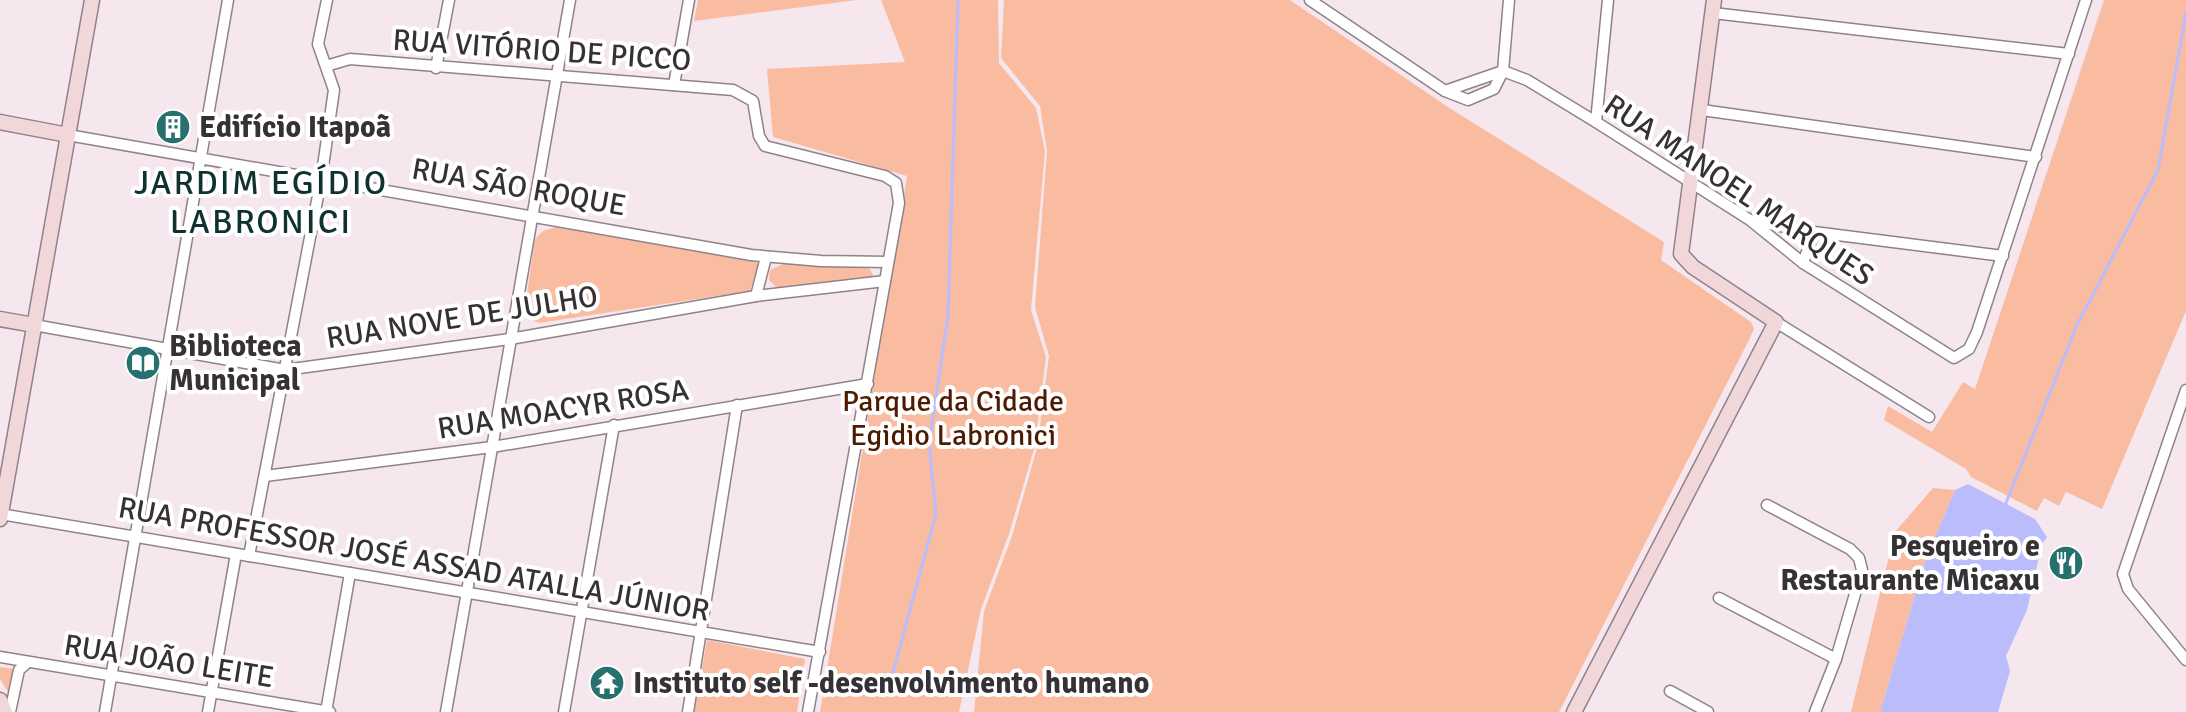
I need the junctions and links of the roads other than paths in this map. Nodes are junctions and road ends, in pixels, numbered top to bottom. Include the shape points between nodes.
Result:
1 (92, 0) edge
2 (228, 0) edge
3 (327, 0) edge
4 (449, 0) edge
5 (570, 0) edge
6 (689, 0) edge
7 (1310, 0) edge
8 (1509, 0) edge
9 (1608, 0) edge
10 (2086, 0) edge
11 (1714, 7) edge
12 (2069, 54) junction
13 (326, 66) junction
14 (436, 68) junction
15 (1503, 71) junction
16 (556, 76) junction
17 (674, 85) junction
18 (1445, 91) junction
19 (1702, 110) junction
20 (0, 122) edge
21 (1596, 122) junction
22 (68, 135) junction
23 (2036, 157) junction
24 (200, 160) junction
25 (321, 180) junction
26 (1690, 182) junction
27 (531, 215) junction
28 (1750, 220) junction
29 (1814, 232) junction
30 (2003, 256) junction
31 (766, 257) junction
32 (888, 262) junction
33 (1803, 263) junction
34 (885, 281) junction
35 (756, 296) junction
36 (0, 319) edge
37 (1776, 322) junction
38 (34, 325) junction
39 (510, 339) junction
40 (167, 347) junction
41 (285, 370) junction
42 (868, 384) junction
43 (2186, 390) edge
44 (737, 405) junction
45 (1929, 417) dead end
46 (614, 425) junction
47 (492, 447) junction
48 (265, 476) junction
49 (1767, 505) dead end
50 (0, 516) edge
51 (138, 536) junction
52 (236, 554) junction
53 (249, 556) junction
54 (350, 573) junction
55 (466, 593) junction
56 (1719, 598) dead end
57 (582, 612) junction
58 (702, 632) junction
59 (820, 652) junction
60 (0, 657) edge
61 (1836, 659) junction
62 (2186, 660) edge
63 (28, 662) junction
64 (114, 675) junction
65 (1670, 691) dead end
66 (212, 692) junction
67 (0, 700) edge
68 (7, 712) edge
69 (105, 712) edge
70 (208, 712) edge
71 (327, 712) edge
72 (446, 712) edge
73 (564, 712) edge
74 (688, 712) edge
75 (808, 712) edge
76 (1574, 712) edge
77 (1708, 712) edge
78 (1815, 712) edge

1 - 22 street
2 - 24 street
3 - 13 street via 318,44
4 - 14 street
5 - 16 street
6 - 17 street
7 - 18 street
8 - 15 street
9 - 21 street
10 - 12 street
11 - 12 street
11 - 19 street
12 - 23 street
13 - 14 street, RUA VITÓRIO DE PICCO via 350,59
13 - 25 street via 334,90
14 - 16 street, RUA VITÓRIO DE PICCO
15 - 18 street
15 - 18 street via 1494,89 1468,100
15 - 21 street, RUA MANOEL MARQUES
16 - 17 street, RUA VITÓRIO DE PICCO
16 - 27 street
17 - 32 street, RUA VITÓRIO DE PICCO via 733,90 753,101 765,146 896,183 899,203
19 - 23 street
19 - 26 street
20 - 22 street, RUA SÃO ROQUE
21 - 26 street, RUA MANOEL MARQUES
22 - 24 street, RUA SÃO ROQUE
22 - 38 street
23 - 30 street
24 - 25 street, RUA SÃO ROQUE
24 - 40 street
25 - 27 street, RUA SÃO ROQUE
25 - 41 street
26 - 28 street, RUA MANOEL MARQUES
26 - 37 street via 1681,254
27 - 31 street, RUA SÃO ROQUE
27 - 39 street
28 - 29 street
28 - 33 street, RUA MANOEL MARQUES
29 - 30 street
29 - 33 street
30 - 33 street, RUA MANOEL MARQUES via 1962,356 1945,356
31 - 32 street, RUA SÃO ROQUE
31 - 35 street
32 - 34 street
34 - 35 street, RUA NOVE DE JULHO
34 - 42 street
35 - 39 street, RUA NOVE DE JULHO
36 - 38 street, RUA NOVE DE JULHO
37 - 45 street
37 - 76 street
38 - 40 street, RUA NOVE DE JULHO
38 - 50 street
39 - 41 street, RUA NOVE DE JULHO
39 - 47 street
40 - 41 street, RUA NOVE DE JULHO
40 - 51 street
41 - 48 street
42 - 44 street, RUA MOACYR ROSA
42 - 59 street
43 - 62 street via 2123,574 2128,589
44 - 46 street, RUA MOACYR ROSA
44 - 58 street
46 - 47 street, RUA MOACYR ROSA
46 - 57 street
47 - 48 street, RUA MOACYR ROSA
47 - 55 street
48 - 53 street
49 - 61 street via 1859,558 1860,586
50 - 51 street, RUA PROFESSOR JOSÉ ASSAD ATALLA JÚNIOR
51 - 52 street, RUA PROFESSOR JOSÉ ASSAD ATALLA JÚNIOR
51 - 64 street
52 - 53 street, RUA PROFESSOR JOSÉ ASSAD ATALLA JÚNIOR
52 - 66 street
53 - 54 street, RUA PROFESSOR JOSÉ ASSAD ATALLA JÚNIOR
54 - 55 street, RUA PROFESSOR JOSÉ ASSAD ATALLA JÚNIOR
54 - 71 street
55 - 57 street, RUA PROFESSOR JOSÉ ASSAD ATALLA JÚNIOR
55 - 72 street
56 - 61 street
57 - 58 street, RUA PROFESSOR JOSÉ ASSAD ATALLA JÚNIOR
57 - 73 street
58 - 59 street, RUA PROFESSOR JOSÉ ASSAD ATALLA JÚNIOR
58 - 74 street
59 - 75 street
60 - 63 street, RUA JOÃO LEITE
61 - 78 street
63 - 64 street, RUA JOÃO LEITE
63 - 68 street via 19,670
64 - 66 street, RUA JOÃO LEITE
64 - 69 street
65 - 77 street
66 - 70 street
66 - 71 street, RUA JOÃO LEITE
67 - 68 street

